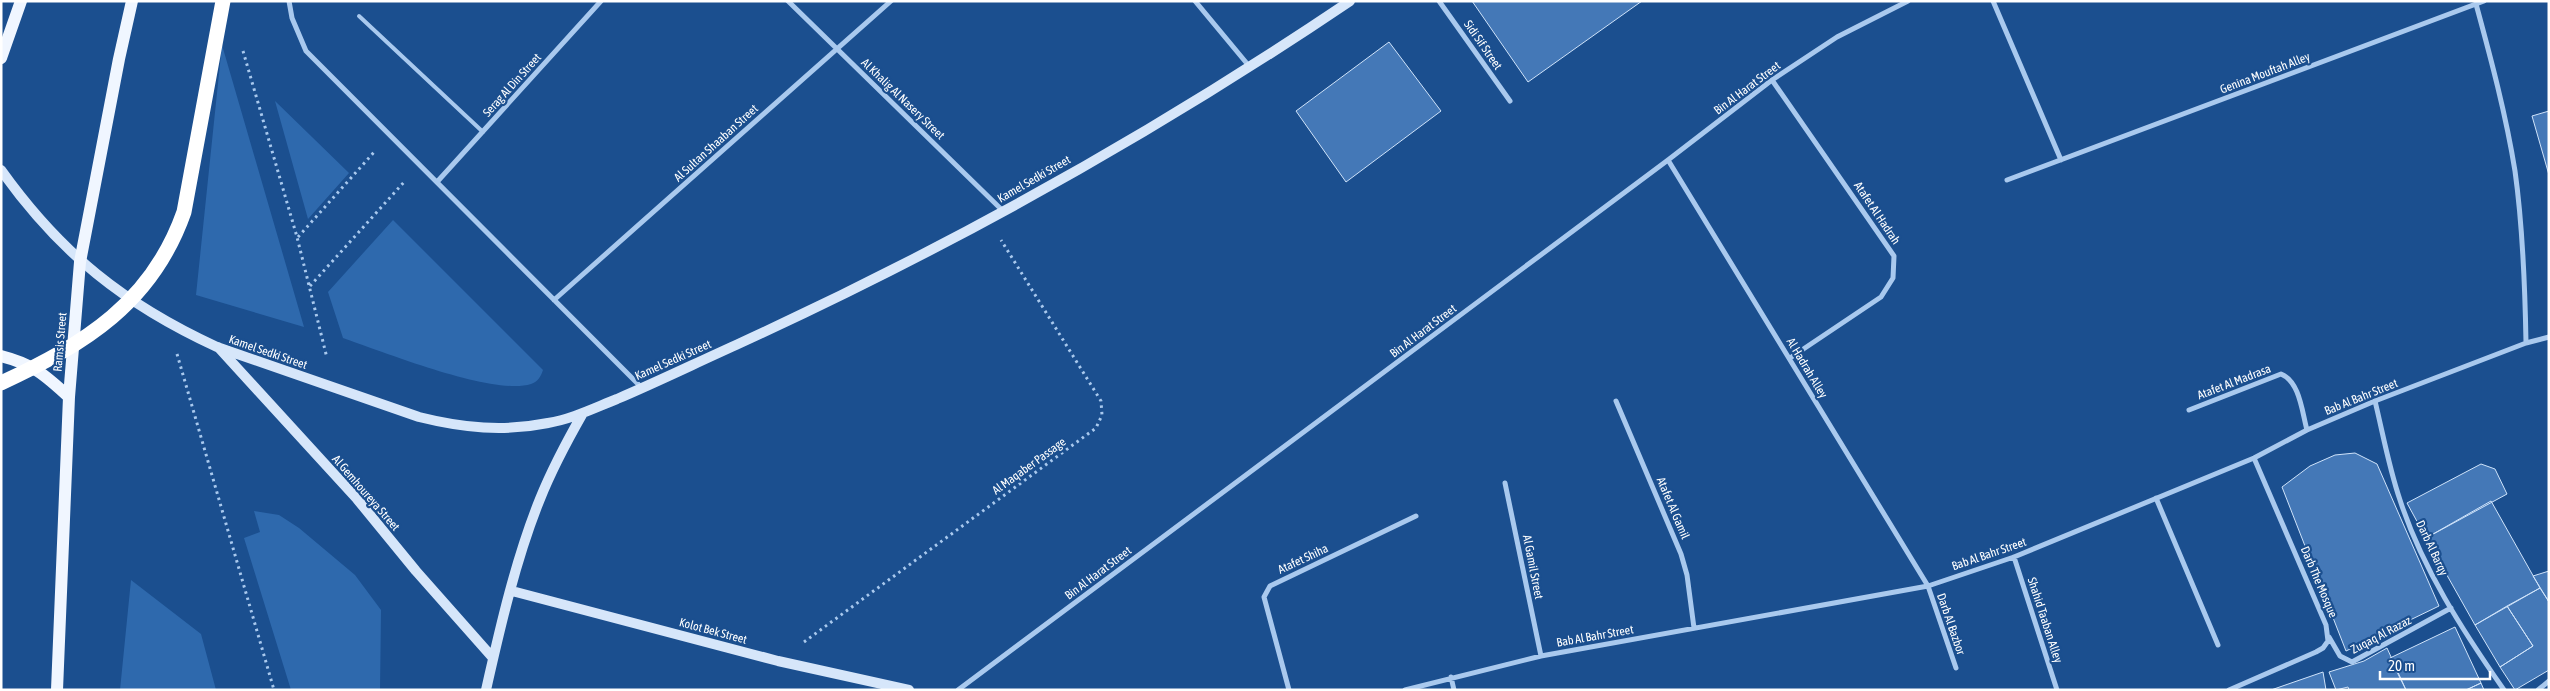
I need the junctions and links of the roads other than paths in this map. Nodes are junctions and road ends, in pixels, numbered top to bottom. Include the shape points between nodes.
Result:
1 (21, 1) edge
2 (132, 1) edge
3 (223, 1) edge
4 (289, 1) edge
5 (601, 1) edge
6 (788, 1) edge
7 (892, 1) edge
8 (1195, 1) edge
9 (1350, 1) edge
10 (1439, 1) edge
11 (1908, 1) edge
12 (1992, 1) edge
13 (2484, 1) edge
14 (2476, 4) junction
15 (359, 16) dead end
16 (838, 49) junction
17 (1, 58) edge
18 (1249, 66) junction
19 (1772, 80) junction
20 (1510, 101) dead end
21 (483, 132) junction
22 (1668, 160) junction
23 (2061, 160) junction
24 (1, 170) edge
25 (2008, 180) dead end
26 (437, 182) junction
27 (1003, 211) junction
28 (80, 262) junction
29 (554, 300) junction
30 (2549, 337) edge
31 (2526, 343) junction
32 (217, 347) junction
33 (1, 356) edge
34 (1790, 358) junction
35 (1, 383) edge
36 (642, 388) junction
37 (69, 396) junction
38 (2375, 401) junction
39 (1616, 402) dead end
40 (2189, 410) dead end
41 (583, 413) junction
42 (2307, 430) junction
43 (2254, 458) junction
44 (1506, 483) dead end
45 (2156, 498) junction
46 (1416, 516) dead end
47 (2014, 557) junction
48 (1928, 586) junction
49 (512, 591) junction
50 (2451, 608) junction
51 (1694, 628) junction
52 (2328, 637) junction
53 (2218, 645) dead end
54 (1540, 656) junction
55 (493, 658) junction
56 (1956, 668) dead end
57 (1450, 677) junction
58 (2549, 681) edge
59 (874, 686) edge
60 (57, 690) edge
61 (486, 690) edge
62 (909, 690) edge
63 (958, 690) edge
64 (1289, 690) edge
65 (1405, 690) edge
66 (1454, 690) edge
67 (2057, 690) edge
68 (2229, 690) edge
69 (2504, 690) edge
70 (2538, 690) edge

1 - 17 main road
2 - 28 main road, Ramsis Street
3 - 35 highway, bridge via 184,212 174,242 153,274 121,310 47,362
4 - 26 street via 292,18 306,52
5 - 21 street, Serag Al Din Street
6 - 16 street, Al Khalig Al Nasery Street
7 - 16 street, Al Sultan Shaaban Street
8 - 18 street
9 - 18 main road, Kamel Sedki Street
10 - 20 street, Sidi Sif Street
11 - 19 street, Bin Al Harat Street via 1837,37
12 - 23 street
13 - 14 street, Genina Mouftah Alley
14 - 23 street, Genina Mouftah Alley
14 - 31 street via 2499,87 2515,172 2524,257
15 - 21 lane
16 - 27 street, Al Khalig Al Nasery Street
16 - 29 street, Al Sultan Shaaban Street
18 - 27 main road, Kamel Sedki Street
19 - 22 street, Bin Al Harat Street
19 - 34 street, Atafet Al Hadrah via 1894,256 1893,278 1881,297
21 - 26 street, Serag Al Din Street
22 - 34 street, Al Hadrah Alley
22 - 63 street, Bin Al Harat Street
23 - 25 street, Genina Mouftah Alley
24 - 28 main road, Kamel Sedki Street via 22,200
26 - 29 street
27 - 36 main road, Kamel Sedki Street via 874,278
28 - 32 main road, Kamel Sedki Street via 137,305
28 - 37 main road, Ramsis Street
29 - 36 street
30 - 31 street, Bab Al Bahr Street
31 - 38 street, Bab Al Bahr Street
32 - 41 main road, Kamel Sedki Street via 451,426 518,428 551,423
32 - 55 main road, Al Gemhoureya Street via 357,499
33 - 37 main road via 24,362
34 - 48 street, Al Hadrah Alley
36 - 41 main road, Kamel Sedki Street
37 - 60 main road, Ramsis Street
38 - 42 street, Bab Al Bahr Street
38 - 50 street, Darb Al Barqy via 2400,501 2426,563
39 - 51 street, Atafet Al Gamil via 1681,554
40 - 42 street, Atafet Al Madrasa via 2281,374 2290,378 2294,386
41 - 49 main road via 540,499
42 - 43 street, Bab Al Bahr Street
43 - 45 street, Bab Al Bahr Street
43 - 52 street, Darb The Mosque via 2326,625
44 - 54 street, Al Gamil Street
45 - 47 street, Bab Al Bahr Street
45 - 53 street
46 - 64 street, Atafet Shiha via 1270,586 1264,597
47 - 48 street, Bab Al Bahr Street
47 - 67 street, Shahid Taaban Alley
48 - 51 street, Bab Al Bahr Street
48 - 56 street, Darb Al Bazbor
49 - 55 main road
49 - 59 main road, Kolot Bek Street
50 - 52 street, Zuqaq Al Razaz via 2352,662 2340,656
50 - 69 street, Darb Al Barqy
51 - 54 street, Bab Al Bahr Street
52 - 68 street, Darb The Mosque via 2323,648
54 - 57 street, Bab Al Bahr Street
55 - 61 main road
57 - 65 street, Bab Al Bahr Street
57 - 66 street
58 - 70 street
59 - 62 main road, Kolot Bek Street

